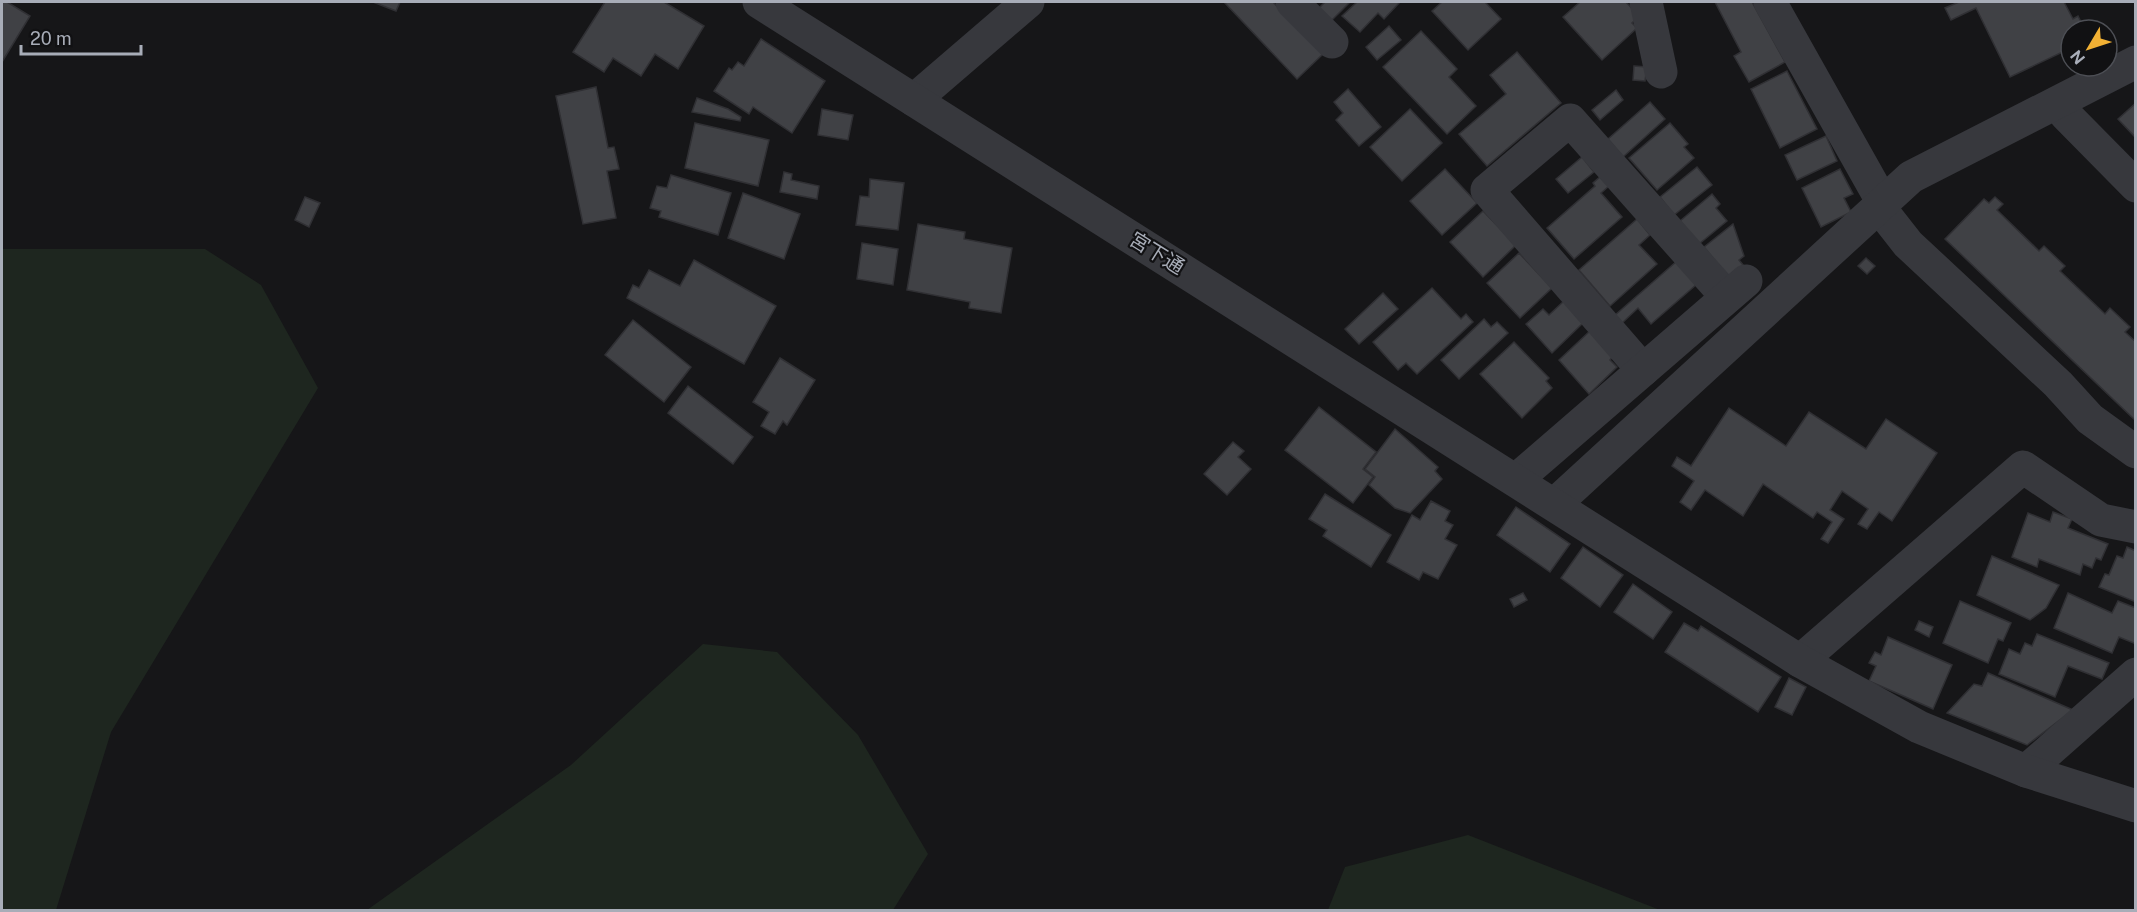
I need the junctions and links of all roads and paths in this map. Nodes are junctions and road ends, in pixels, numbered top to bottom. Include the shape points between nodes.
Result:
1 (759, 2) edge
2 (1028, 2) edge
3 (1292, 2) edge
4 (1646, 2) edge
5 (1770, 2) edge
6 (1332, 42) dead end
7 (2136, 62) edge
8 (1661, 72) dead end
9 (914, 100) junction
10 (2066, 115) dead end
11 (2136, 186) edge
12 (1881, 205) junction
13 (1643, 370) junction
14 (2136, 452) edge
15 (1517, 479) junction
16 (1555, 504) junction
17 (2136, 527) edge
18 (1800, 661) junction
19 (2136, 674) edge
20 (2026, 771) junction
21 (2136, 807) edge

1 - 9 street, 宮下通
2 - 9 street
3 - 6 street
4 - 8 street
5 - 12 street
7 - 12 street via 1911,177
9 - 15 street, 宮下通
10 - 11 street
12 - 14 street via 1908,244 2058,384 2090,419
12 - 16 street
13 - 13 street via 1487,190 1570,120 1736,289
13 - 15 street
15 - 16 street, 宮下通
16 - 18 street, 宮下通
17 - 18 street via 2101,520 2023,467
18 - 20 street, 宮下通 via 1919,727
19 - 20 street
20 - 21 street, 宮下通

